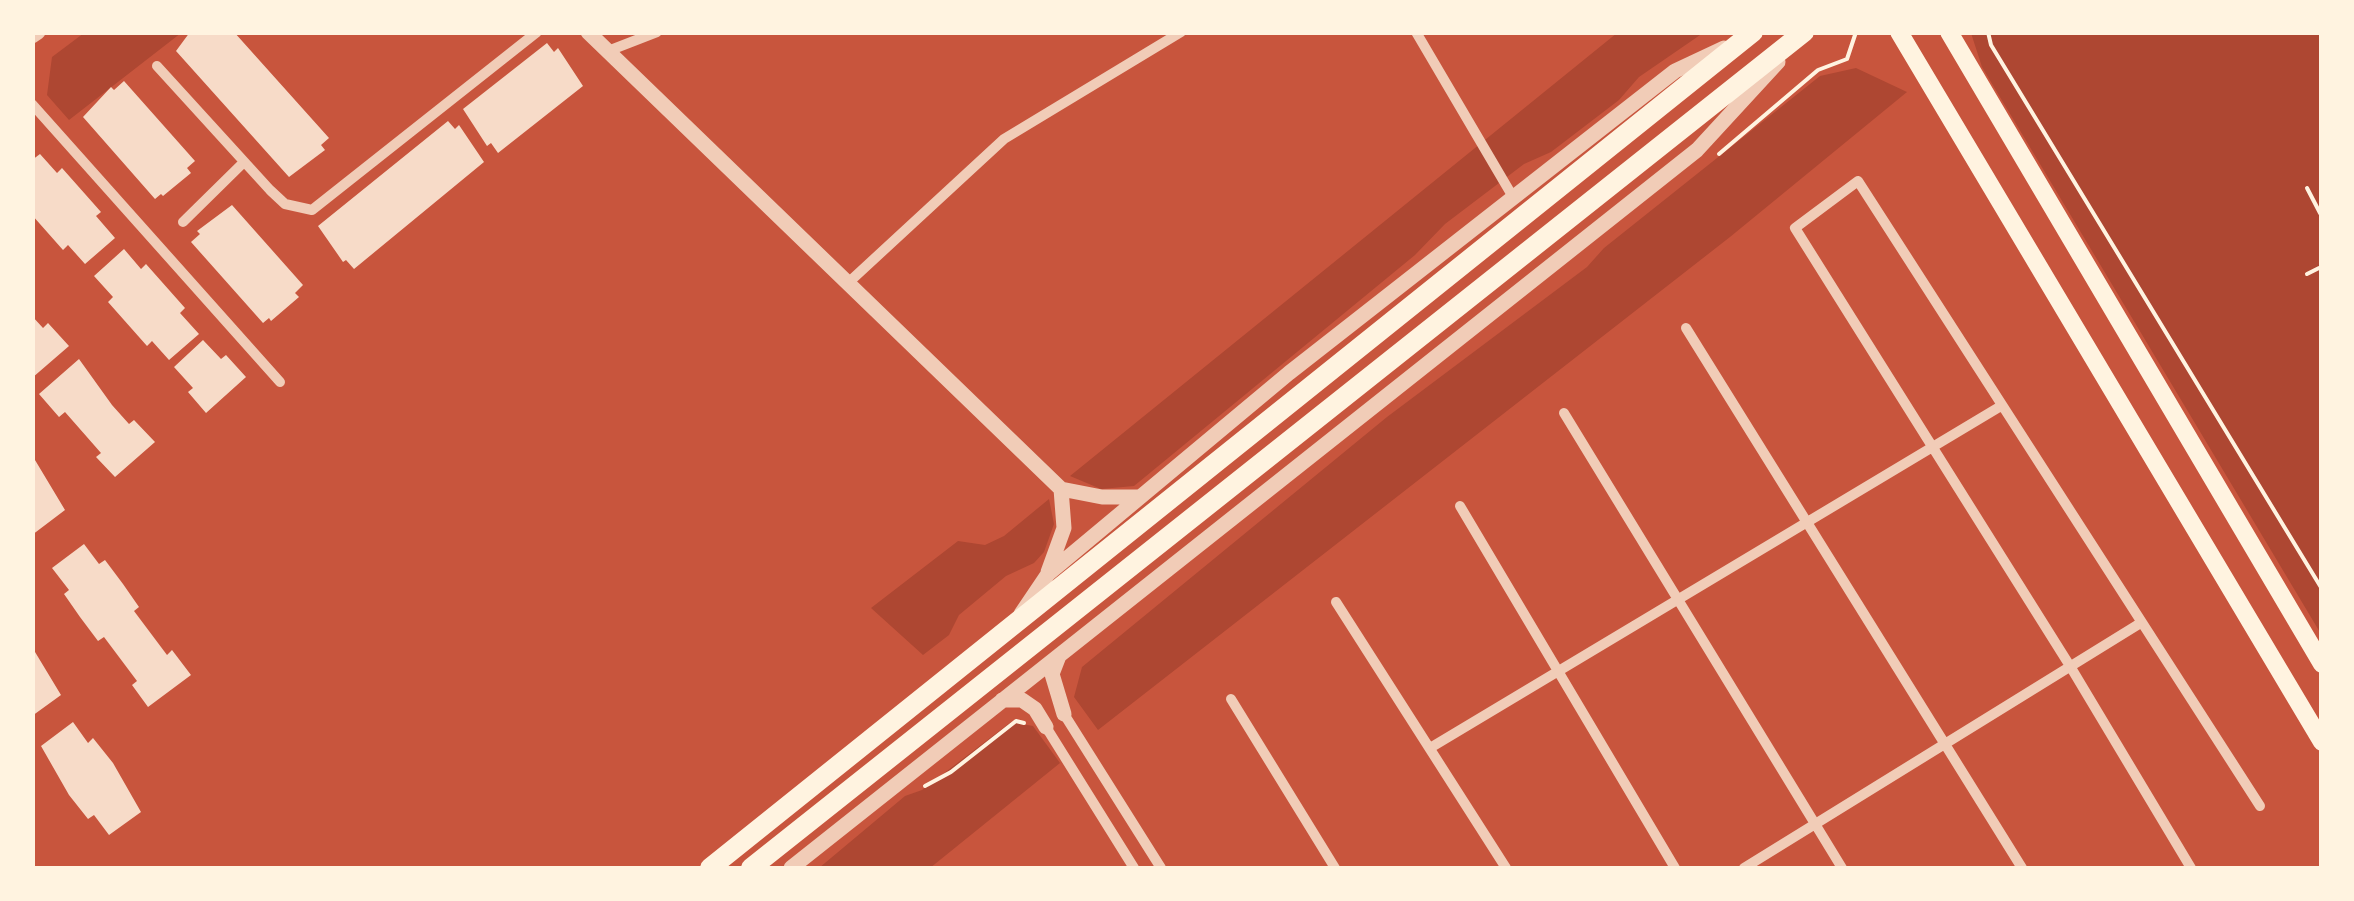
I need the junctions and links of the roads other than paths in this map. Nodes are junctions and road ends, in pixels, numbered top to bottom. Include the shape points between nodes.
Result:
1 (538, 32) edge
2 (588, 32) edge
3 (657, 32) edge
4 (1181, 32) edge
5 (1416, 32) edge
6 (1804, 32) edge
7 (1899, 32) edge
8 (1949, 32) edge
9 (1750, 35) edge
10 (608, 51) junction
11 (157, 66) dead end
12 (32, 104) edge
13 (244, 162) junction
14 (1513, 197) junction
15 (183, 222) dead end
16 (848, 283) junction
17 (1686, 328) dead end
18 (280, 382) dead end
19 (2001, 406) junction
20 (1564, 413) dead end
21 (1932, 445) junction
22 (1061, 488) junction
23 (1137, 497) junction
24 (1460, 506) dead end
25 (1803, 523) junction
26 (1048, 574) junction
27 (1678, 598) junction
28 (1336, 602) dead end
29 (2139, 624) junction
30 (1013, 627) junction
31 (1061, 652) junction
32 (2322, 664) edge
33 (2070, 666) junction
34 (1556, 672) junction
35 (1231, 699) dead end
36 (1002, 700) junction
37 (1064, 714) joint
38 (1046, 728) joint
39 (2322, 742) edge
40 (1945, 744) junction
41 (1430, 748) junction
42 (2260, 806) dead end
43 (1815, 825) junction
44 (710, 868) edge
45 (750, 868) edge
46 (791, 868) edge
47 (1134, 868) edge
48 (1161, 868) edge
49 (1336, 868) edge
50 (1506, 868) edge
51 (1675, 868) edge
52 (1744, 868) edge
53 (1842, 868) edge
54 (2022, 868) edge
55 (2191, 868) edge

1 - 13 street via 312,210 285,204
2 - 10 street
3 - 10 street
4 - 16 street via 1004,139
5 - 14 street
6 - 31 street via 1698,150
6 - 45 main road
7 - 39 main road
8 - 32 main road
9 - 14 street via 1674,71
9 - 30 main road
10 - 16 street
11 - 13 street
12 - 18 street
13 - 15 street
14 - 23 street
16 - 22 street
17 - 25 street
19 - 21 street
19 - 21 street via 1858,181 1794,228
19 - 29 street
20 - 27 street
21 - 25 street
21 - 33 street
22 - 23 street
22 - 26 street via 1064,528
23 - 26 street
24 - 34 street
25 - 27 street
25 - 40 street
26 - 30 street
27 - 34 street
27 - 43 street
28 - 41 street
29 - 33 street
29 - 42 street
30 - 44 main road
31 - 36 street
31 - 37 street via 1052,674
33 - 40 street
33 - 55 street
34 - 41 street
34 - 51 street
35 - 49 street
36 - 38 street via 1022,700
36 - 46 street
37 - 48 street
38 - 47 street
40 - 43 street
40 - 54 street
41 - 50 street
43 - 52 street
43 - 53 street

